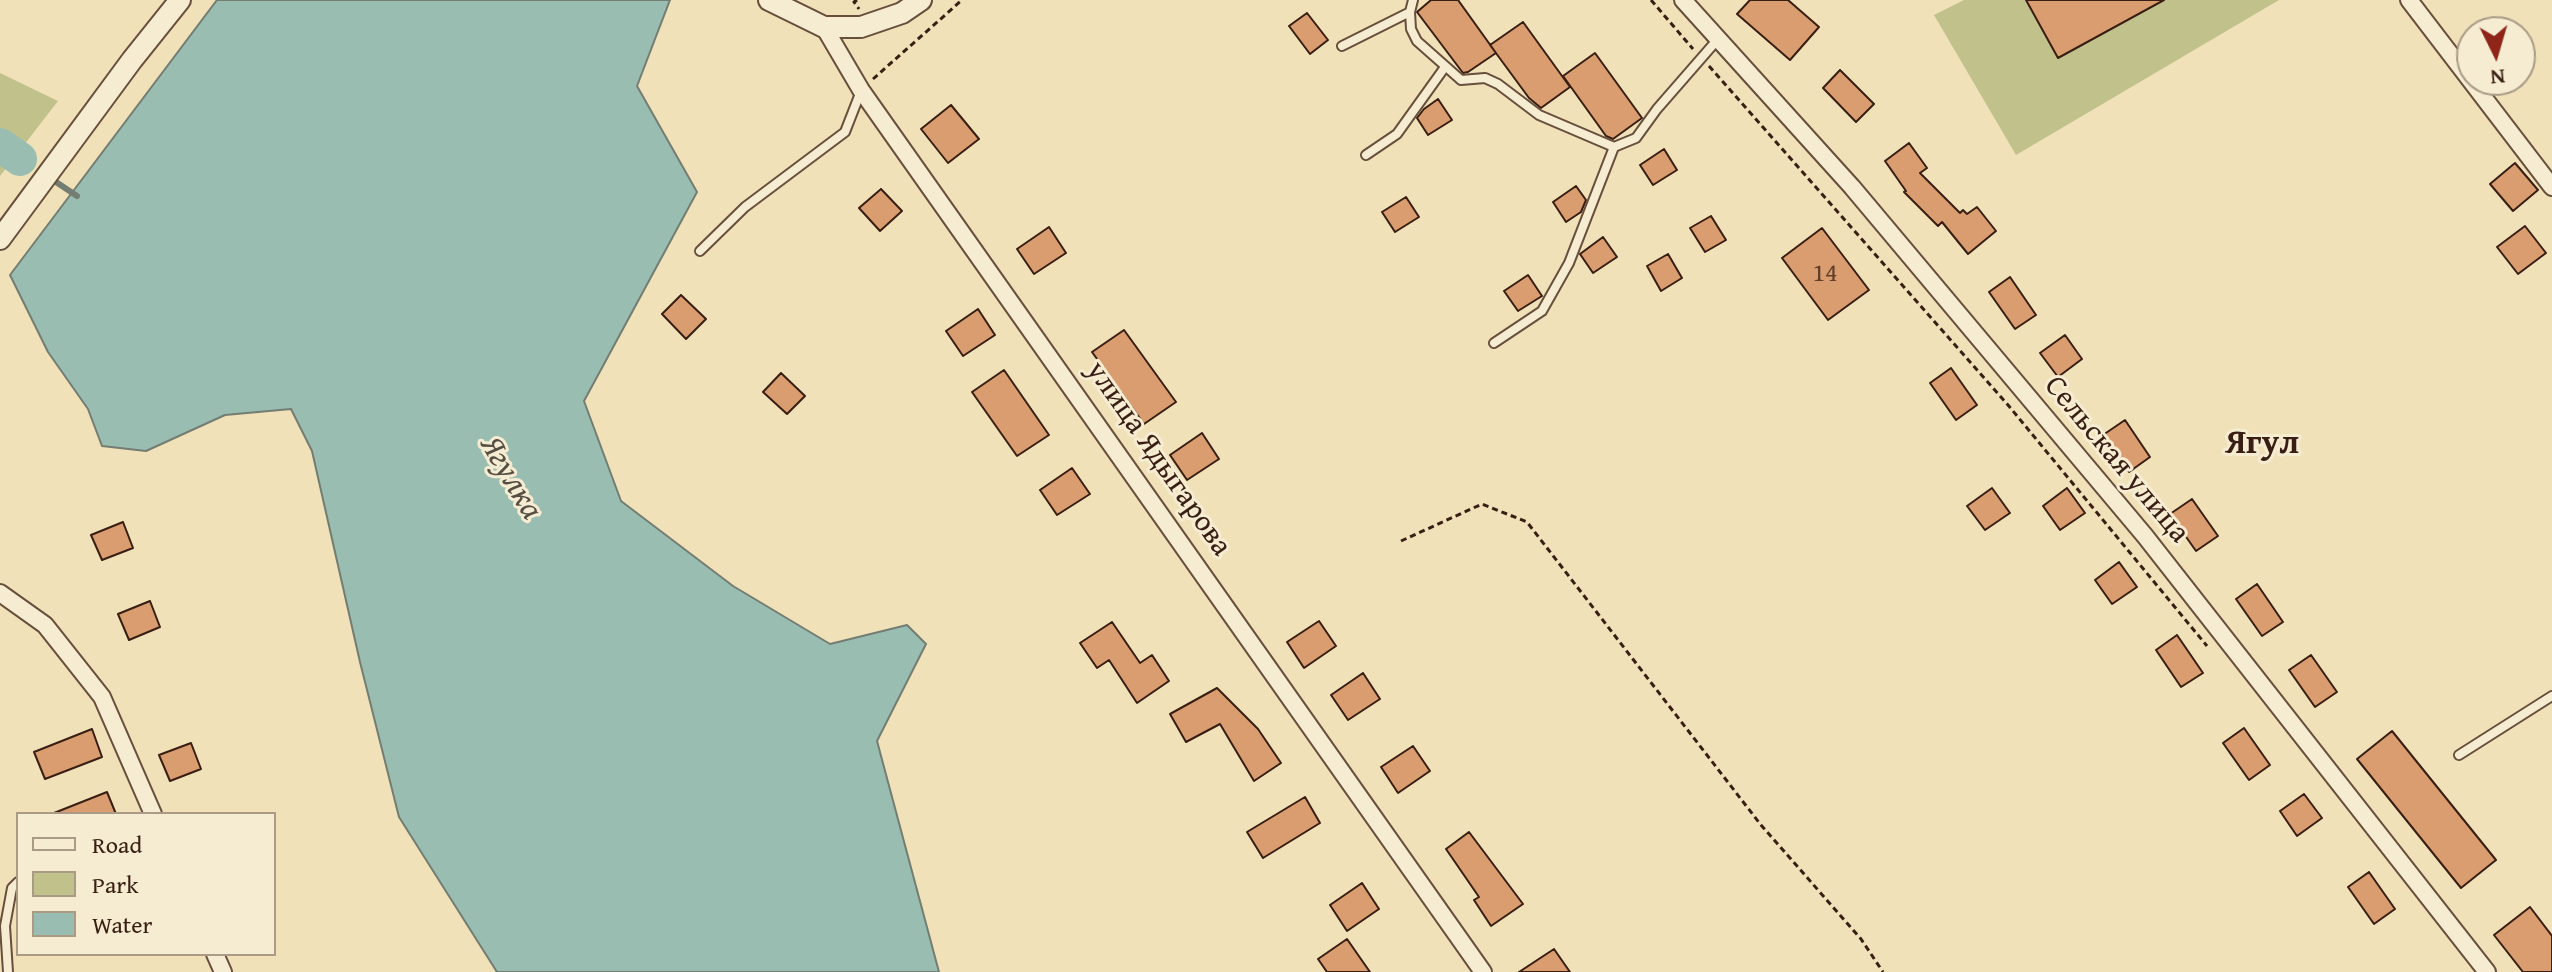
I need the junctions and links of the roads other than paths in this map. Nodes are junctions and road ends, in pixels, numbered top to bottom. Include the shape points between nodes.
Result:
1 (180, 0) edge
2 (769, 0) edge
3 (921, 0) edge
4 (1413, 0) edge
5 (1683, 0) edge
6 (2409, 0) edge
7 (1410, 12) junction
8 (824, 27) junction
9 (1718, 39) junction
10 (1342, 46) dead end
11 (1445, 67) junction
12 (861, 90) junction
13 (1614, 147) junction
14 (1366, 155) dead end
15 (2552, 187) edge
16 (0, 239) edge
17 (700, 251) dead end
18 (1494, 343) dead end
19 (0, 593) edge
20 (2552, 696) edge
21 (2459, 755) dead end
22 (151, 812) edge
23 (16, 884) edge
24 (8, 972) edge
25 (1483, 972) edge
26 (2487, 972) edge

1 - 16 street
2 - 8 street
3 - 8 street via 902,13 861,27
4 - 7 lane
5 - 9 street, Сельская улица
6 - 15 street
7 - 10 lane
7 - 11 lane via 1417,41
8 - 12 street, улица Ядыгарова
9 - 13 lane via 1636,138
9 - 26 street, Сельская улица via 1852,187 2145,536
11 - 13 lane via 1461,80 1485,78 1498,84 1539,115
11 - 14 lane via 1397,134
12 - 17 lane via 845,132 745,207
12 - 25 street, улица Ядыгарова
13 - 18 lane via 1569,263 1542,311
19 - 22 street via 45,625 102,697
20 - 21 lane
23 - 24 lane via 5,926

